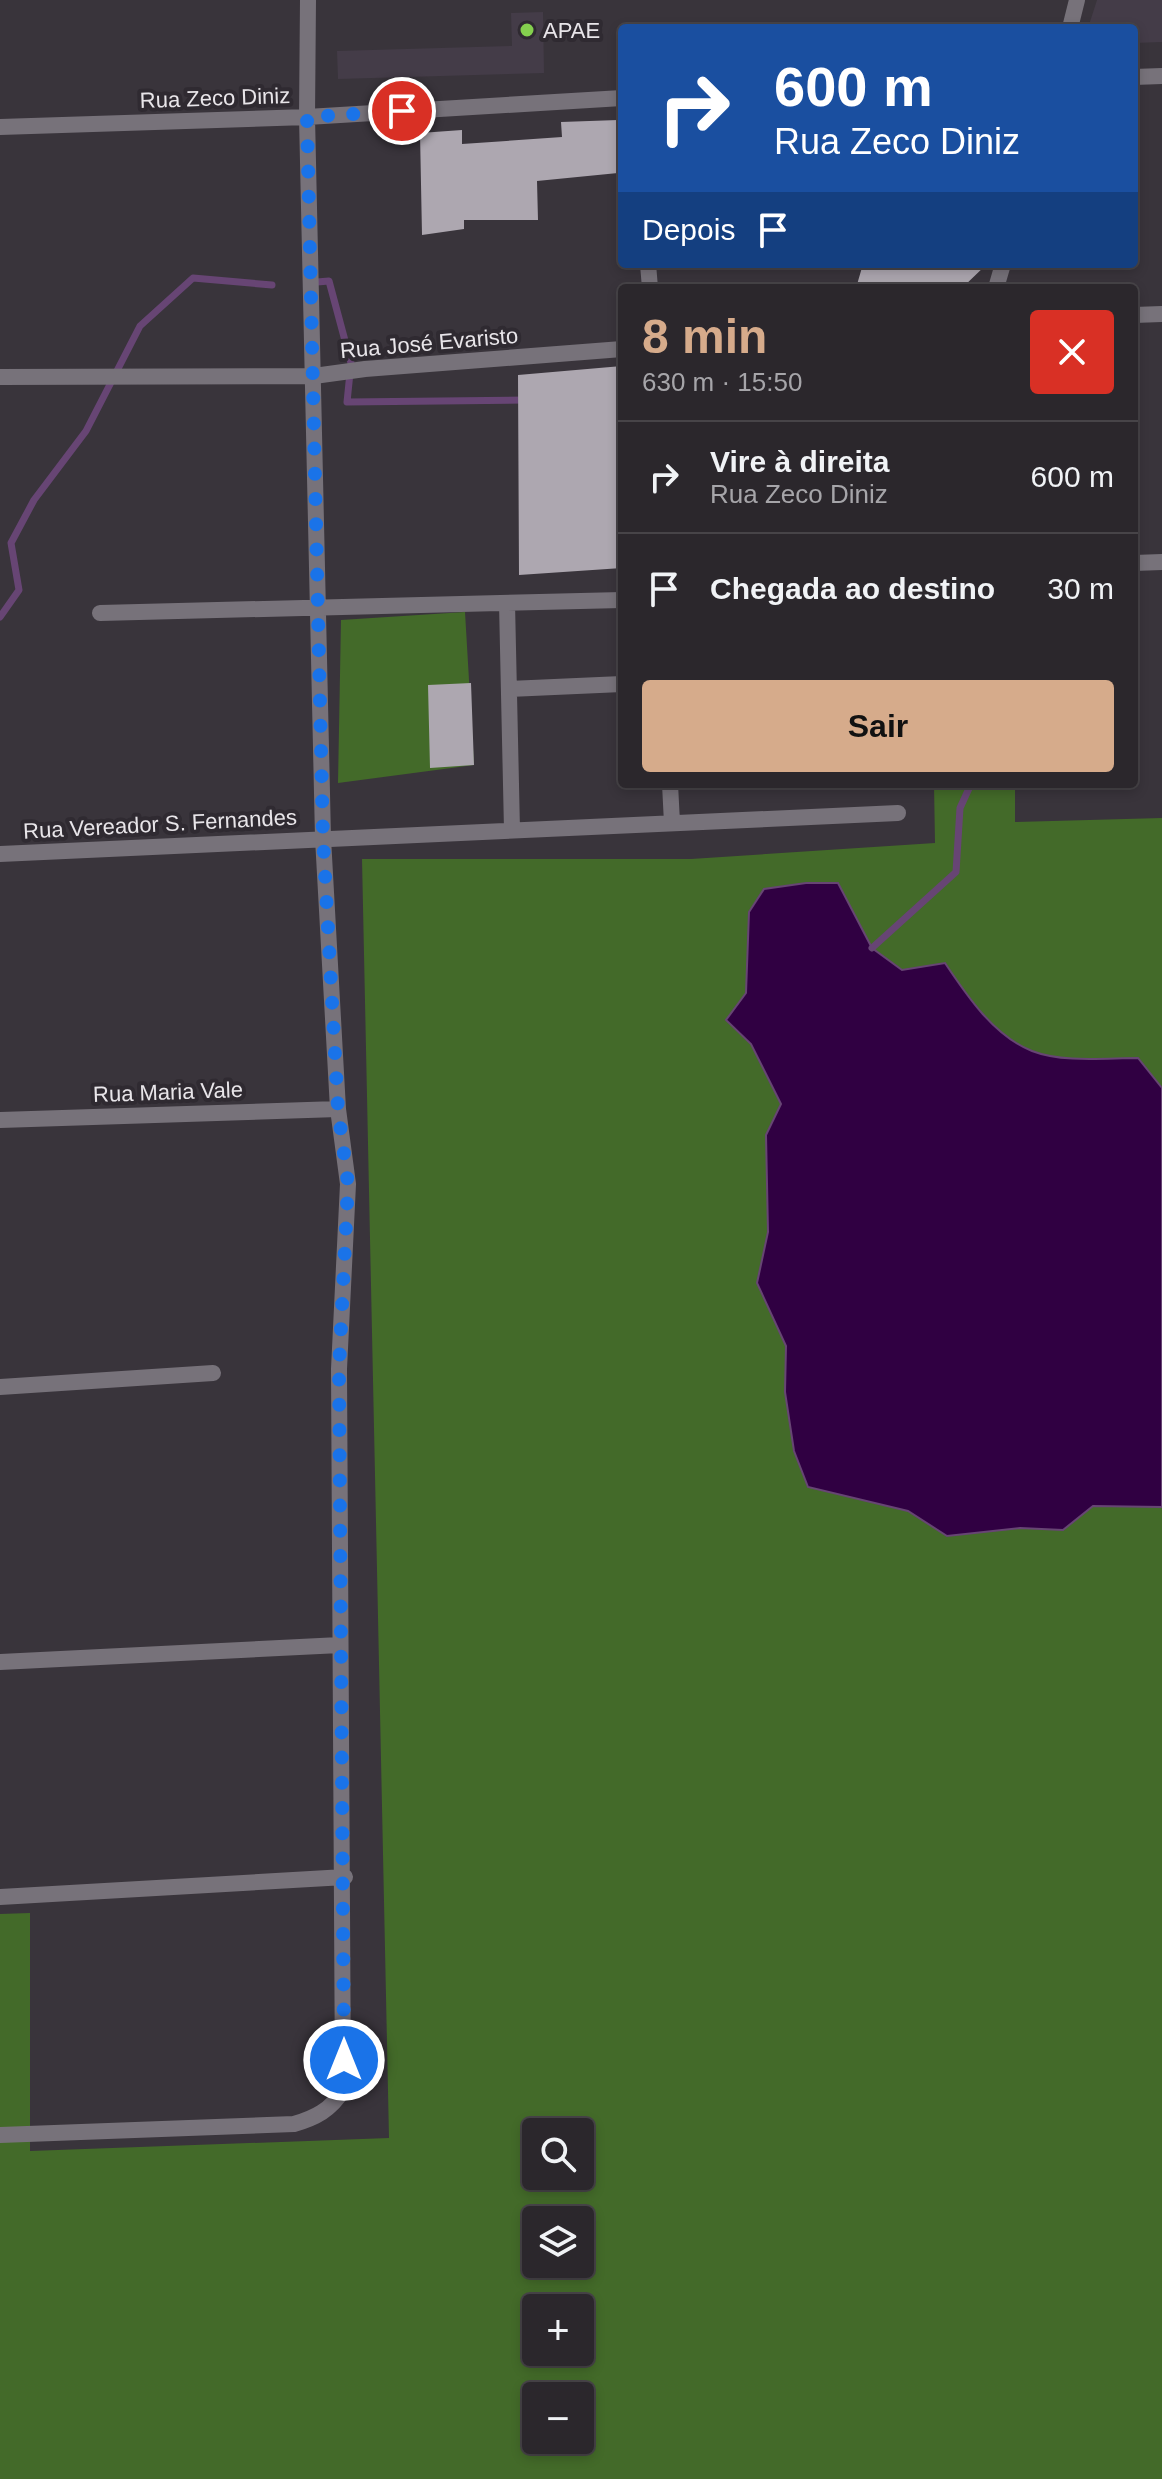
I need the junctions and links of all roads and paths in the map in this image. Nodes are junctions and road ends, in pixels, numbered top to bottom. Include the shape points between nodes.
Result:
1 (308, 0) edge
2 (1077, 0) edge
3 (1071, 24) edge
4 (1162, 76) edge
5 (1138, 77) edge
6 (618, 98) edge
7 (307, 117) junction
8 (0, 127) edge
9 (1162, 314) edge
10 (1138, 315) edge
11 (618, 349) edge
12 (314, 376) junction
13 (0, 377) edge
14 (1162, 562) edge
15 (1138, 563) edge
16 (618, 600) edge
17 (507, 603) junction
18 (319, 606) junction
19 (100, 613) dead end
20 (618, 684) edge
21 (509, 689) junction
22 (670, 788) edge
23 (898, 813) dead end
24 (672, 823) junction
25 (512, 830) junction
26 (323, 838) junction
27 (0, 854) edge
28 (338, 1109) junction
29 (0, 1120) edge
30 (213, 1373) dead end
31 (0, 1387) edge
32 (340, 1645) junction
33 (0, 1662) edge
34 (345, 1877) junction
35 (0, 1897) edge
36 (0, 2135) edge

1 - 7 street
2 - 3 street
4 - 5 street
6 - 7 street, Rua Zeco Diniz
7 - 8 street, Rua Zeco Diniz
7 - 12 street
9 - 10 street
11 - 12 street, Rua José Evaristo
12 - 13 street, Rua José Evaristo
12 - 18 street
14 - 15 street
16 - 17 street
17 - 18 street
17 - 21 street
18 - 19 street
18 - 26 street
20 - 21 street
21 - 25 street
22 - 24 street
23 - 24 street, Rua Vereador S. Fernandes
24 - 25 street, Rua Vereador S. Fernandes
25 - 26 street, Rua Vereador S. Fernandes
26 - 27 street, Rua Vereador S. Fernandes
26 - 28 street
28 - 29 street, Rua Maria Vale
28 - 32 street via 348,1184 339,1369
30 - 31 street
32 - 33 street
32 - 34 street
34 - 35 street
34 - 36 street via 343,2090 337,2101 314,2118 294,2124

